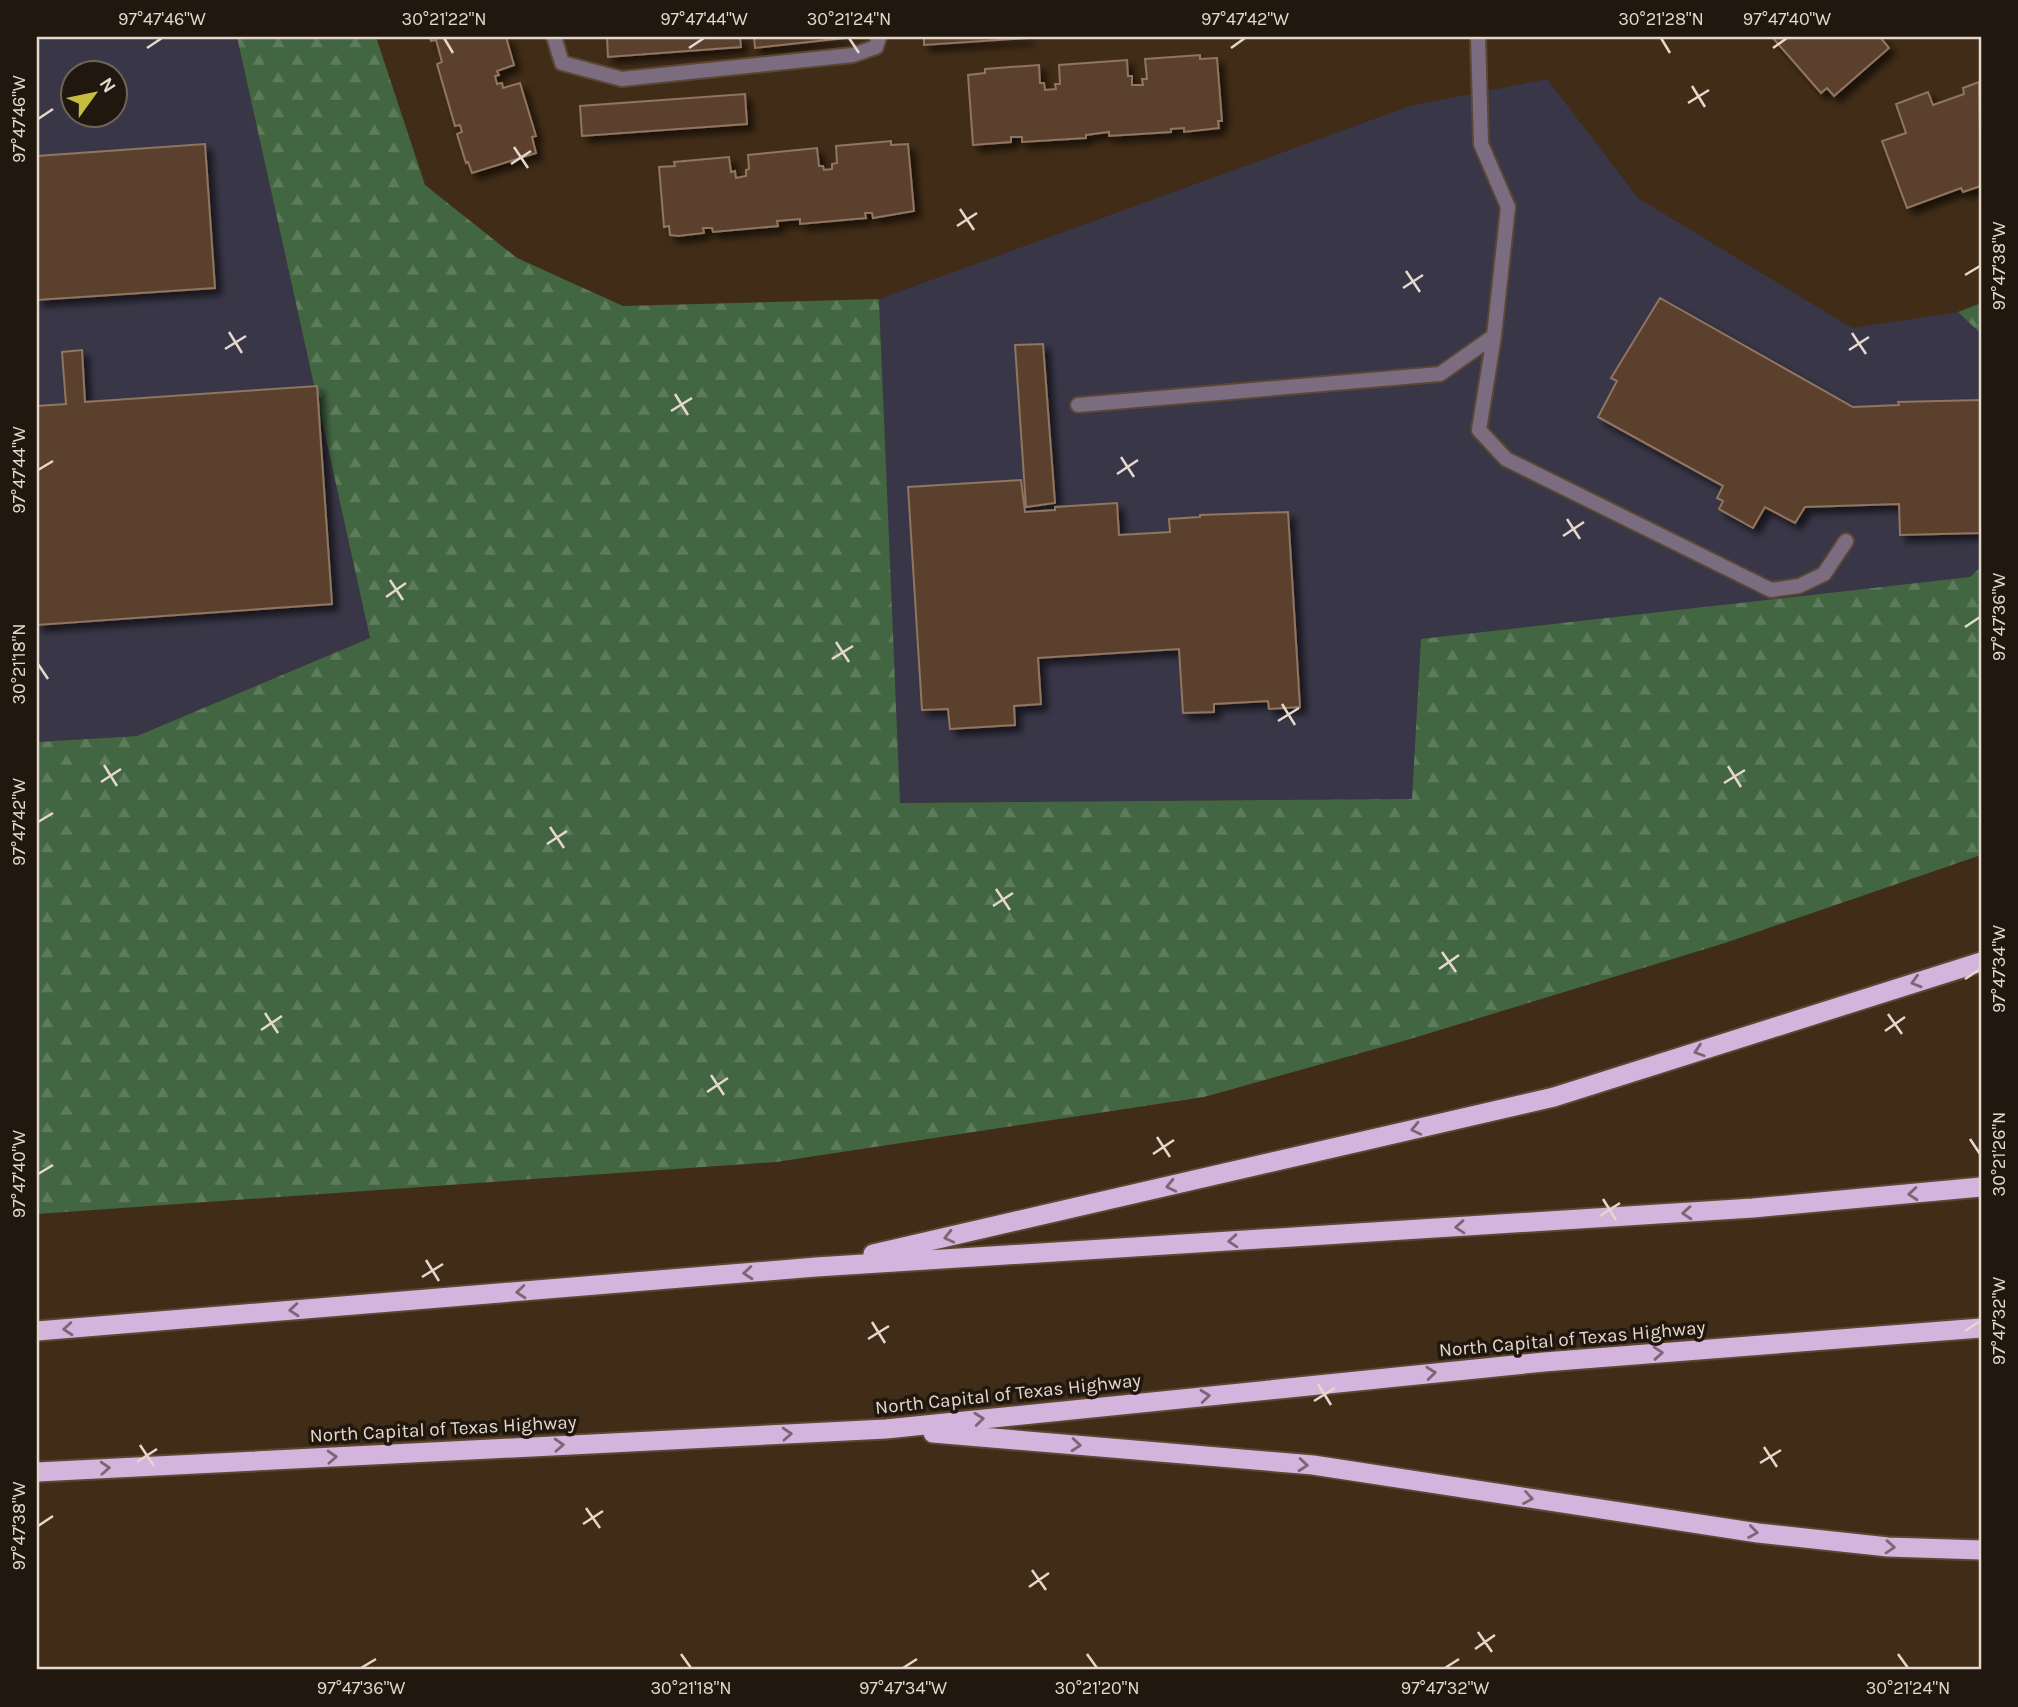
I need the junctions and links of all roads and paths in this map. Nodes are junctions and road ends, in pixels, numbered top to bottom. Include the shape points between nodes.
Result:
1 (554, 37) edge
2 (879, 37) edge
3 (1478, 37) edge
4 (1494, 336) junction
5 (1078, 405) dead end
6 (1846, 541) dead end
7 (1981, 962) edge
8 (1981, 1187) edge
9 (816, 1267) junction
10 (1981, 1328) edge
11 (37, 1331) edge
12 (886, 1429) junction
13 (37, 1472) edge
14 (1981, 1550) edge

1 - 2 street via 562,63 622,79 853,55 876,47
3 - 4 street via 1481,144 1508,207
4 - 5 street via 1440,374
4 - 6 street via 1479,430 1506,459 1771,590 1799,586 1824,574
7 -> 9 highway via 1554,1097
8 -> 9 highway via 1753,1208
9 -> 11 highway
12 -> 10 highway, North Capital of Texas Highway via 1544,1362
13 -> 12 highway, North Capital of Texas Highway
12 -> 14 highway via 1313,1465 1758,1533 1888,1547

